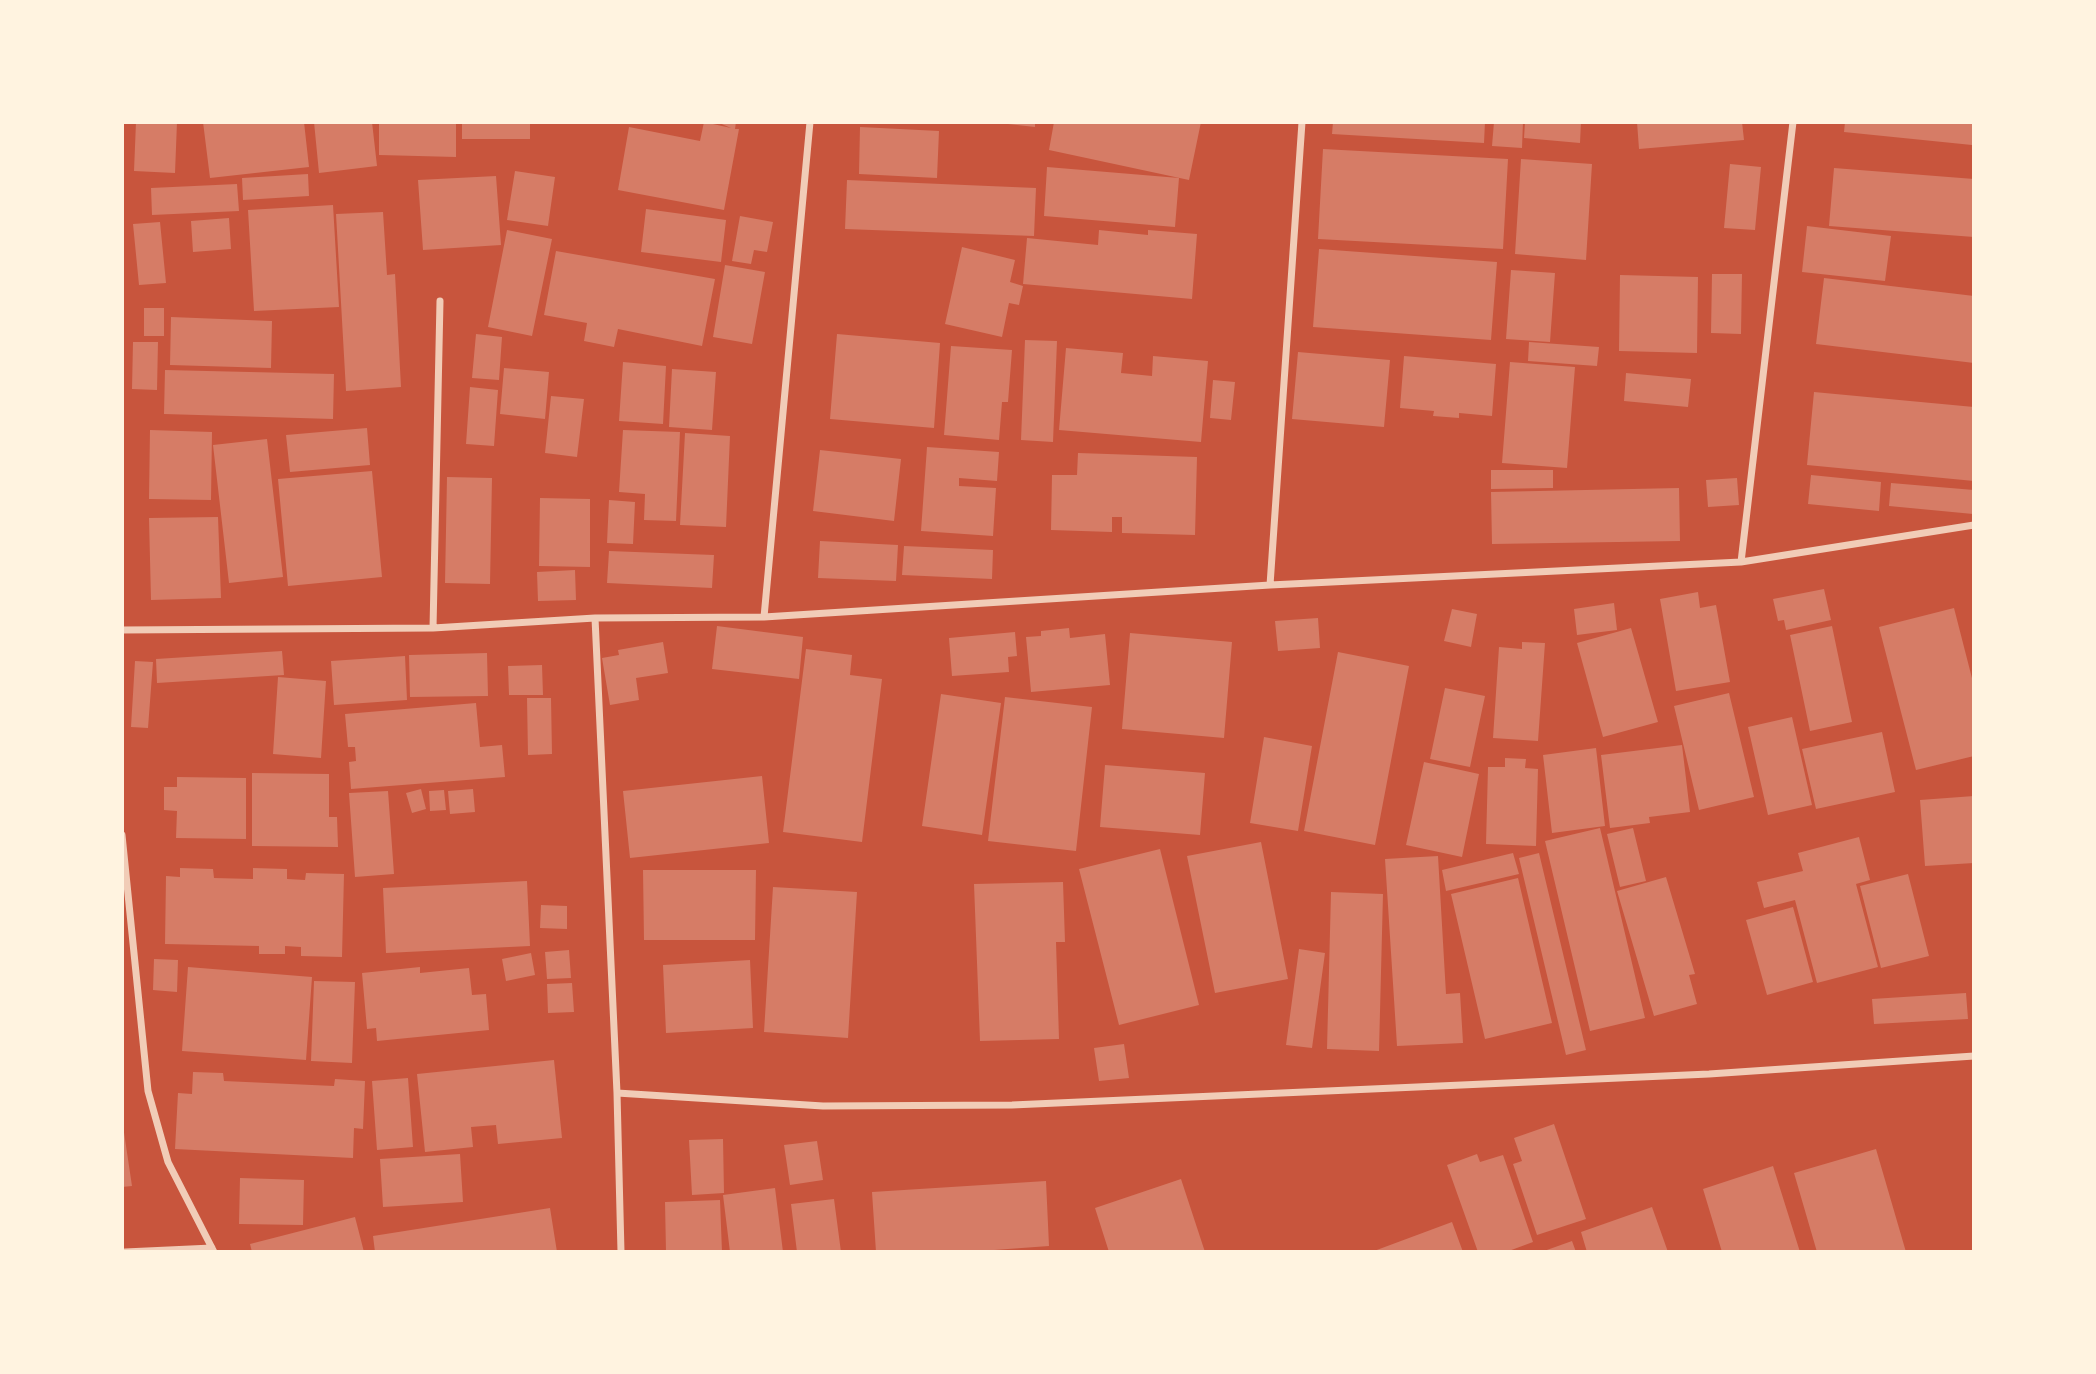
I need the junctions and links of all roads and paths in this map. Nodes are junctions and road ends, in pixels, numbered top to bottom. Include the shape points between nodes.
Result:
1 (810, 122) edge
2 (1301, 122) edge
3 (1793, 122) edge
4 (440, 301) dead end
5 (1973, 526) edge
6 (1741, 562) junction
7 (1270, 585) junction
8 (764, 617) junction
9 (595, 618) junction
10 (433, 628) junction
11 (122, 629) edge
12 (122, 835) edge
13 (1973, 1056) edge
14 (617, 1093) junction
15 (213, 1250) edge
16 (125, 1251) edge
17 (621, 1251) edge

1 - 8 street
2 - 7 street
3 - 6 street
4 - 10 street
5 - 6 street
6 - 7 street
7 - 8 street
8 - 9 street
9 - 10 street
9 - 14 street
10 - 11 street
12 - 15 street via 148,1091 168,1162
13 - 14 street via 1709,1074 1012,1105 822,1106
14 - 17 street
15 - 16 street

